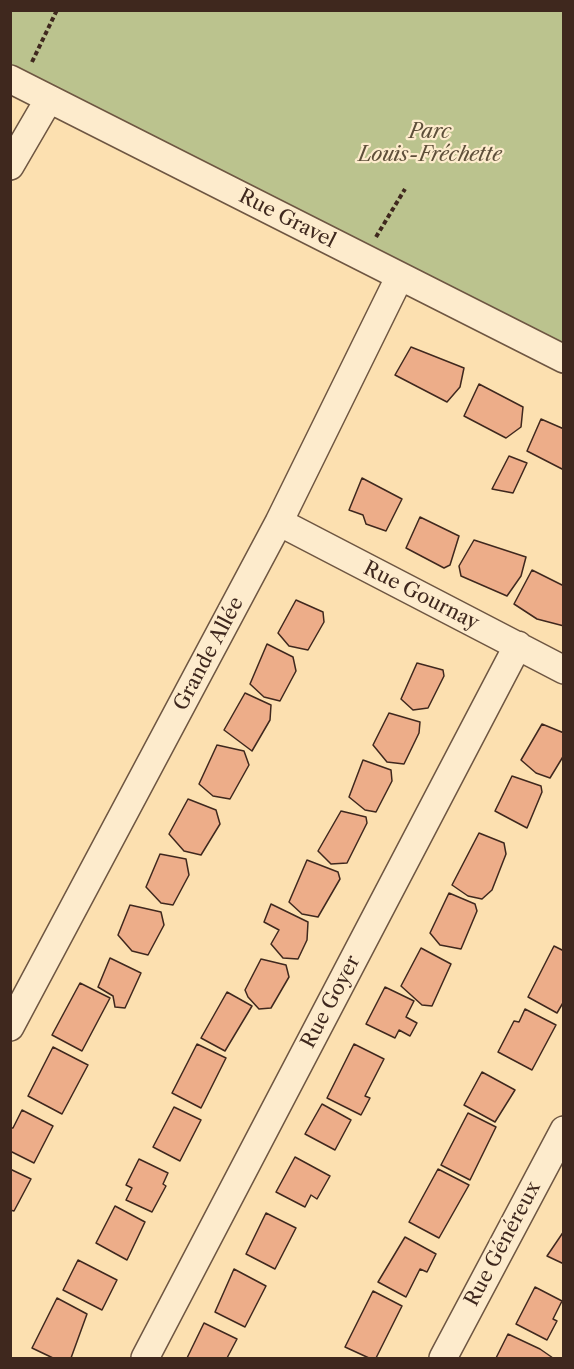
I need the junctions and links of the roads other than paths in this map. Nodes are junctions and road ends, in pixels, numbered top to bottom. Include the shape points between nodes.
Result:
1 (16, 82) edge
2 (50, 99) junction
3 (10, 166) edge
4 (400, 276) junction
5 (564, 359) edge
6 (279, 522) junction
7 (518, 645) junction
8 (564, 670) edge
9 (18, 994) edge
10 (10, 1027) edge
11 (560, 1146) edge
12 (145, 1359) edge
13 (443, 1359) edge

1 - 2 street, Rue Gravel
2 - 3 street
2 - 4 street, Rue Gravel
4 - 5 street, Rue Gravel
4 - 6 street, Grande Allée
6 - 7 street, Rue Gournay
6 - 9 street, Grande Allée
7 - 8 street, Rue Gournay
7 - 12 street, Rue Goyer
9 - 10 street, Grande Allée
11 - 13 street, Rue Généreux

